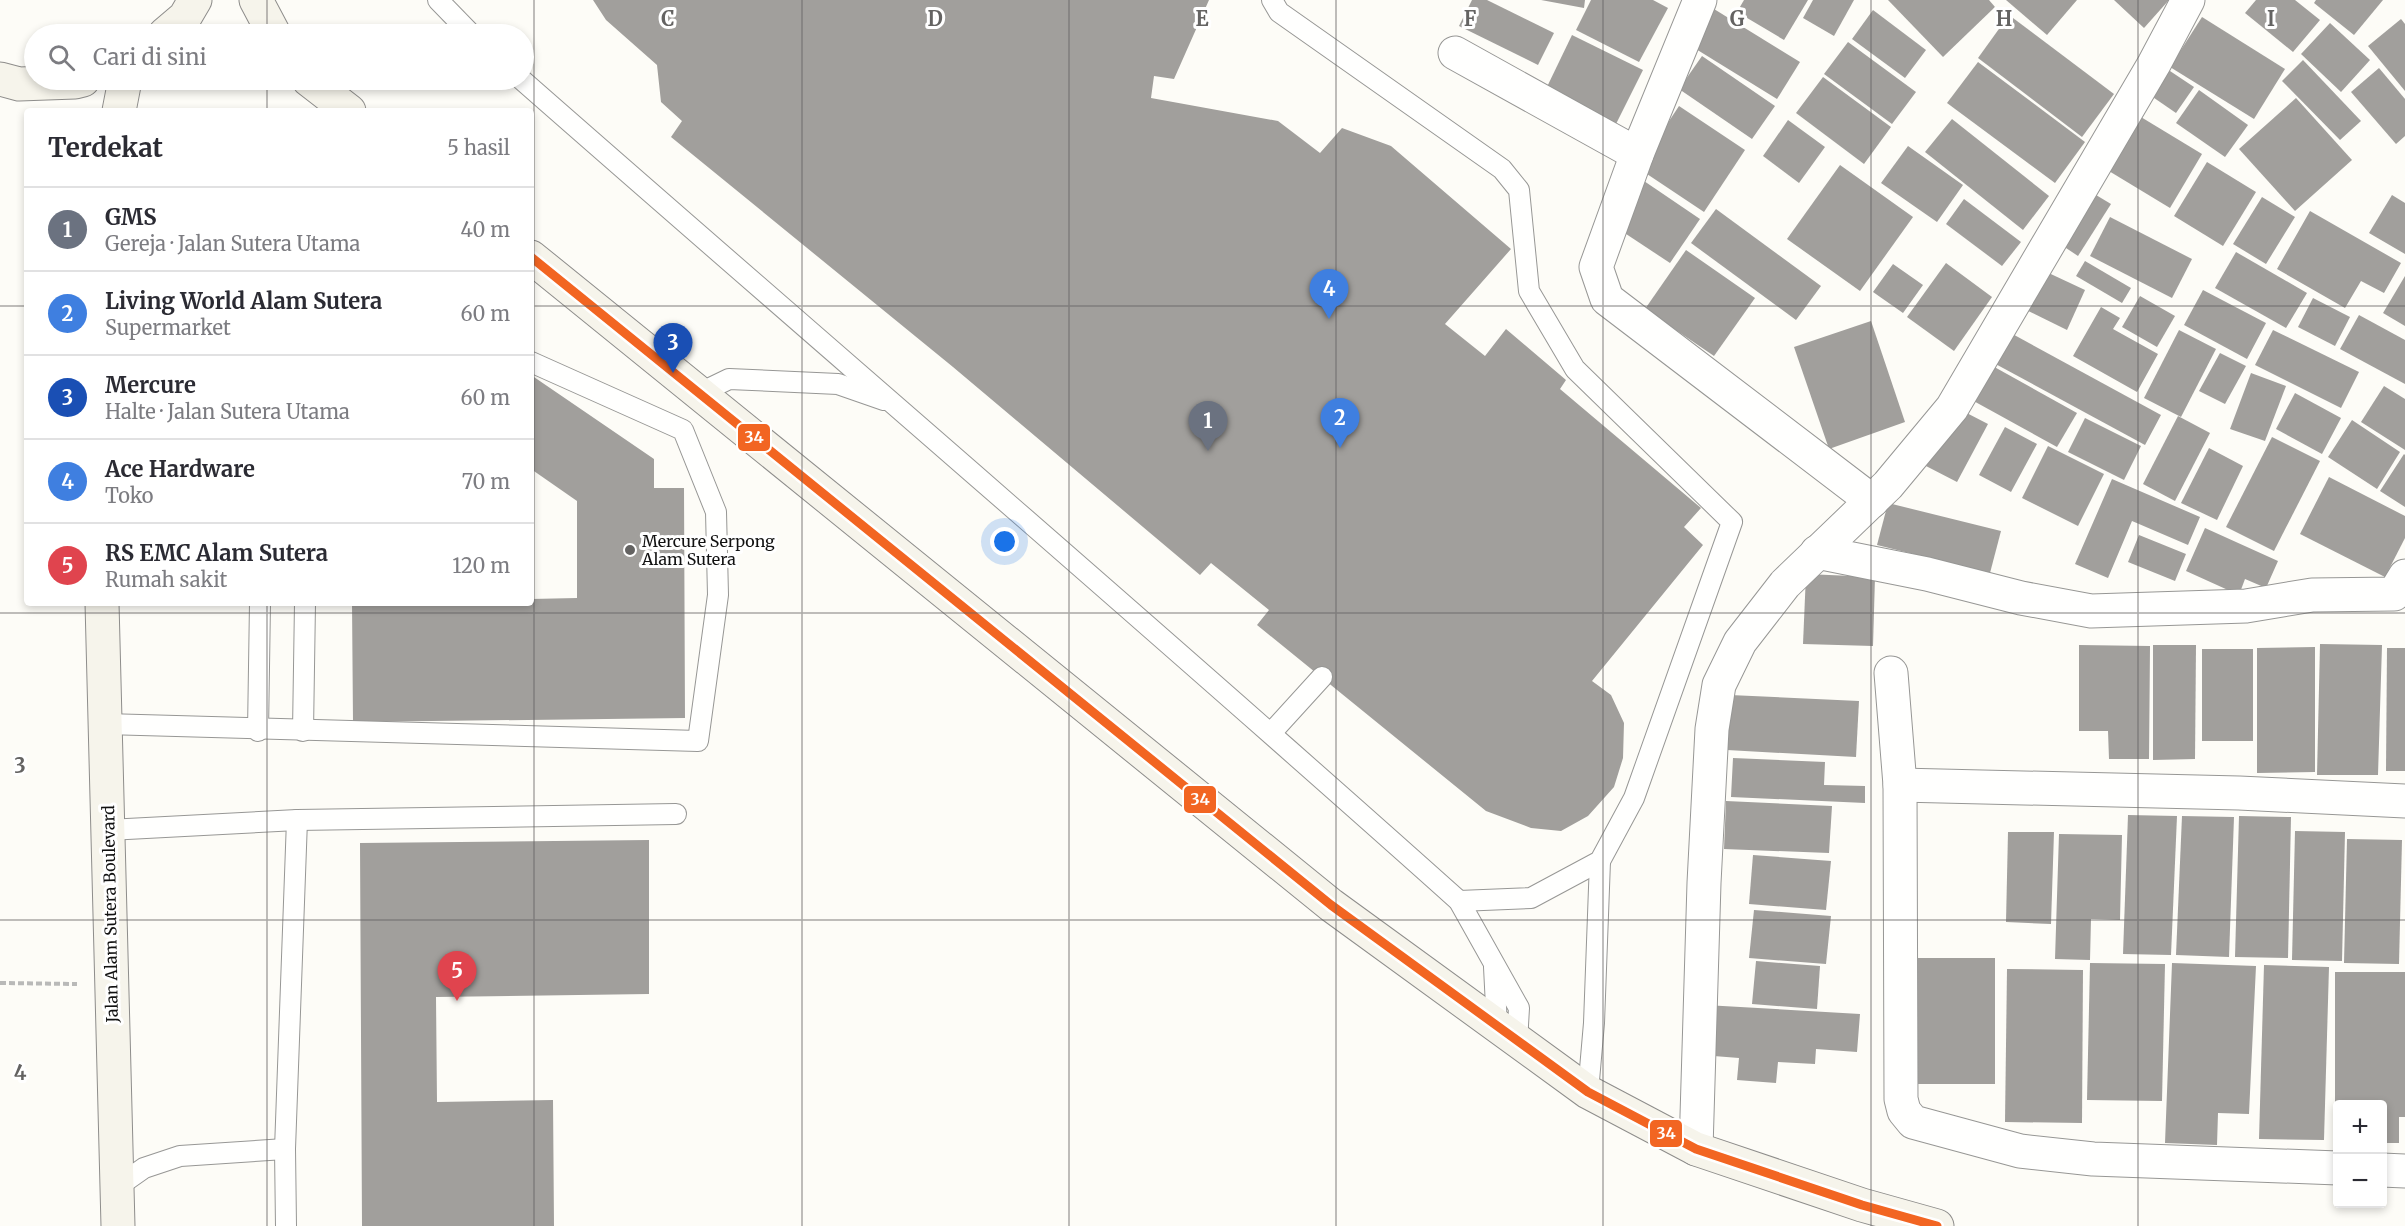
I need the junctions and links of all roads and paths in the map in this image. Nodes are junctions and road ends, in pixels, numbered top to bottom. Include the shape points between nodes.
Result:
1 (195, 0) edge
2 (256, 0) edge
3 (438, 0) edge
4 (1272, 0) edge
5 (1700, 0) edge
6 (2188, 0) edge
7 (177, 24) edge
8 (269, 24) edge
9 (461, 24) edge
10 (1455, 53) dead end
11 (0, 79) edge
12 (24, 84) edge
13 (123, 90) edge
14 (322, 90) edge
15 (533, 90) edge
16 (120, 108) edge
17 (345, 108) edge
18 (1637, 154) junction
19 (534, 259) edge
20 (534, 363) edge
21 (698, 394) junction
22 (897, 405) junction
23 (1872, 501) junction
24 (1817, 552) junction
25 (2401, 591) edge
26 (102, 606) edge
27 (260, 606) edge
28 (305, 606) edge
29 (1891, 673) dead end
30 (1322, 677) dead end
31 (105, 724) junction
32 (258, 731) junction
33 (303, 731) junction
34 (1271, 733) junction
35 (1900, 785) junction
36 (2405, 801) edge
37 (676, 813) dead end
38 (297, 820) junction
39 (108, 830) junction
40 (1600, 861) junction
41 (1459, 902) junction
42 (1494, 967) junction
43 (0, 983) edge
44 (112, 985) junction
45 (1513, 1039) junction
46 (1588, 1092) junction
47 (285, 1149) junction
48 (1696, 1149) junction
49 (2333, 1168) edge
50 (2387, 1170) edge
51 (2405, 1171) edge
52 (117, 1186) junction
53 (118, 1226) edge
54 (286, 1226) edge
55 (1937, 1226) edge

1 - 7 street
2 - 8 street
3 - 9 lane
4 - 40 lane via 1279,12 1502,169 1519,190 1529,291 1571,375 1732,522 1634,798
5 - 18 street
6 - 23 street via 1952,408
10 - 18 street
11 - 12 street
13 - 16 street
14 - 17 street
15 - 22 lane
18 - 23 street via 1596,267 1607,299
19 - 21 street
20 - 33 lane via 683,430 716,512 718,595 698,741
21 - 22 lane via 729,379 838,384
21 - 45 street via 1331,905
22 - 34 lane
23 - 24 street
24 - 25 street via 2091,611 2246,606 2312,595
24 - 48 street via 1785,584 1740,642 1719,685 1712,729 1704,873
26 - 31 street, Jalan Alam Sutera Boulevard
27 - 32 lane
28 - 33 lane
29 - 35 street
30 - 34 lane
31 - 32 lane
31 - 39 street, Jalan Alam Sutera Boulevard
32 - 33 lane
34 - 41 lane
35 - 36 street
35 - 49 street via 1901,1100 1913,1122 2020,1151 2093,1159
37 - 38 lane
38 - 39 lane
38 - 47 lane
39 - 44 street, Jalan Alam Sutera Boulevard
40 - 41 lane via 1531,898
40 - 46 lane
41 - 42 lane
42 - 45 lane via 1508,1001
42 - 45 lane via 1530,1012
43 - 44 path
44 - 52 street, Jalan Alam Sutera Boulevard
45 - 46 street
46 - 48 street
47 - 52 lane via 180,1156 144,1168
47 - 54 lane
48 - 55 street
50 - 51 street
52 - 53 street, Jalan Alam Sutera Boulevard

